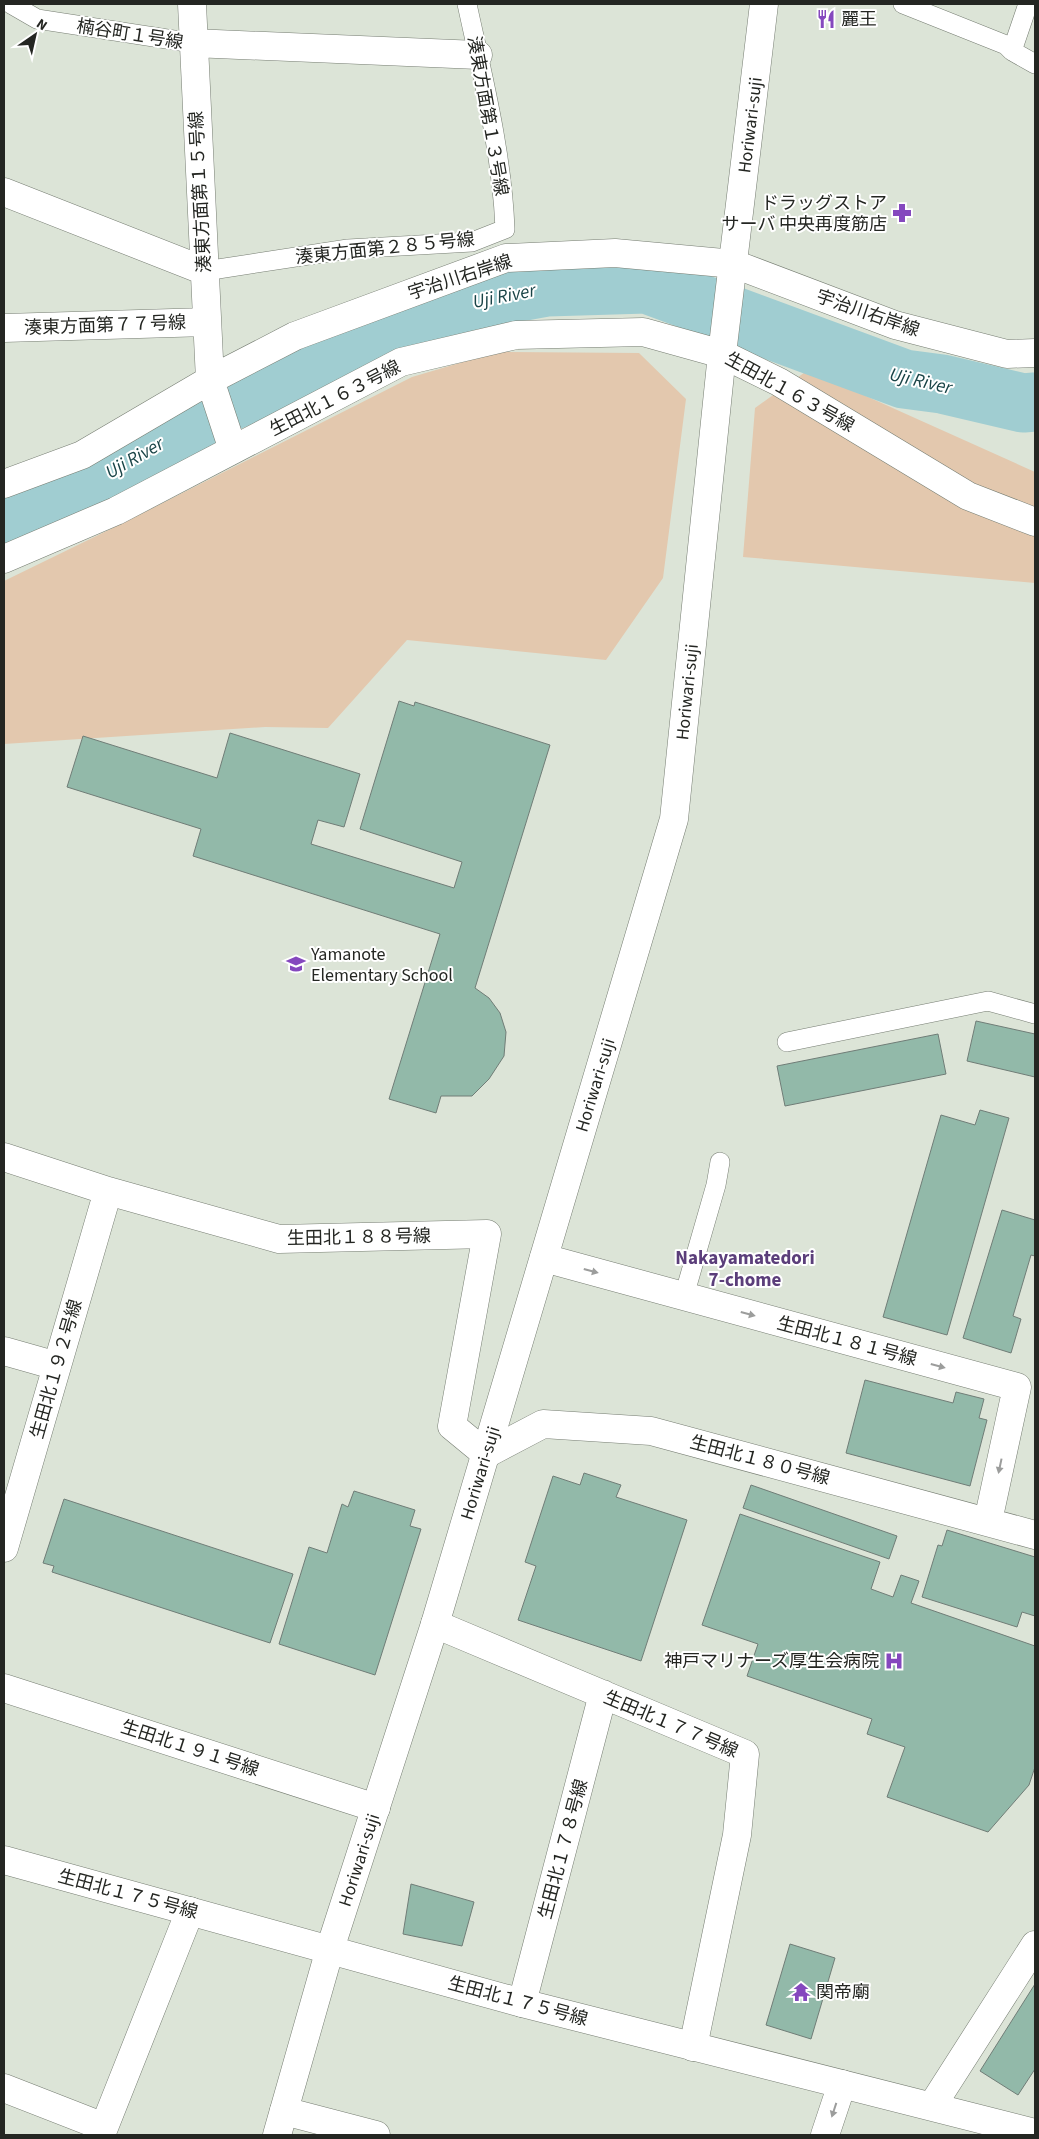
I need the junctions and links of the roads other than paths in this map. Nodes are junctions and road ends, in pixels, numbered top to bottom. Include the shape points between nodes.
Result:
1 (11, 4) edge
2 (192, 4) edge
3 (466, 4) edge
4 (764, 4) edge
5 (903, 4) edge
6 (1028, 4) edge
7 (193, 43) junction
8 (1012, 52) junction
9 (478, 55) junction
10 (1035, 64) edge
11 (4, 192) edge
12 (505, 229) joint
13 (472, 242) junction
14 (734, 264) junction
15 (474, 269) junction
16 (205, 271) junction
17 (207, 322) junction
18 (4, 328) edge
19 (1035, 353) edge
20 (722, 354) junction
21 (210, 381) junction
22 (233, 449) junction
23 (4, 484) edge
24 (1035, 522) edge
25 (4, 560) edge
26 (1035, 1014) edge
27 (787, 1042) dead end
28 (4, 1157) edge
29 (720, 1162) dead end
30 (108, 1191) junction
31 (544, 1258) junction
32 (684, 1296) junction
33 (4, 1351) edge
34 (57, 1366) junction
35 (486, 1454) junction
36 (988, 1521) junction
37 (1035, 1535) edge
38 (4, 1548) edge
39 (435, 1624) junction
40 (4, 1688) edge
41 (603, 1694) junction
42 (376, 1808) junction
43 (4, 1860) edge
44 (190, 1911) junction
45 (1035, 1945) edge
46 (330, 1949) junction
47 (522, 2004) junction
48 (693, 2047) junction
49 (842, 2084) junction
50 (4, 2088) edge
51 (932, 2106) junction
52 (280, 2123) edge
53 (103, 2131) edge
54 (1035, 2133) edge
55 (376, 2135) edge
56 (825, 2135) edge

1 - 7 lane, 楠谷町１号線 via 37,19
2 - 7 street, 湊東方面第１５号線
3 - 9 lane, 湊東方面第１３号線
4 - 14 street, Horiwari-suji
5 - 8 lane via 1006,45
6 - 8 lane
7 - 9 street
7 - 16 street, 湊東方面第１５号線
8 - 10 lane
9 - 12 lane, 湊東方面第１３号線 via 504,193
11 - 16 street
12 - 13 lane, 湊東方面第２８５号線
13 - 15 lane
13 - 16 lane, 湊東方面第２８５号線 via 348,249
14 - 15 street, 宇治川右岸線 via 614,253 506,258
14 - 19 street, 宇治川右岸線 via 895,326 1007,354
14 - 20 street, Horiwari-suji
15 - 21 street, 宇治川右岸線 via 295,336
16 - 17 street, 湊東方面第１５号線
17 - 18 street, 湊東方面第７７号線
17 - 21 street, 湊東方面第１５号線
20 - 22 street, 生田北１６３号線 via 643,332 516,335 401,362
20 - 24 street, 生田北１６３号線 via 779,382 968,496
20 - 31 street, Horiwari-suji via 674,819
21 - 22 street, 湊東方面第１５号線
21 - 23 street, 宇治川右岸線 via 82,455
22 - 25 street, 生田北１６３号線 via 116,511
26 - 27 lane via 988,1001
28 - 30 street, 生田北１８８号線
29 - 32 lane
30 - 34 street, 生田北１９２号線
30 - 35 street, 生田北１８８号線 via 279,1239 487,1234 452,1426
31 -> 32 street, 生田北１８１号線
31 - 35 street, Horiwari-suji
32 -> 36 street, 生田北１８１号線 via 1018,1387
33 - 34 street
34 - 38 street, 生田北１９２号線
35 - 36 street, 生田北１８０号線 via 543,1424 651,1431
35 - 39 street, Horiwari-suji
36 - 37 street, 生田北１８０号線
39 - 41 street, 生田北１７７号線
39 - 42 street, Horiwari-suji
40 - 42 street, 生田北１９１号線
41 - 47 street, 生田北１７８号線
41 - 48 street, 生田北１７７号線 via 745,1754 737,1835
42 - 46 street, Horiwari-suji
43 - 44 street, 生田北１７５号線
44 - 46 street, 生田北１７５号線
44 - 53 street
45 - 51 street
46 - 47 street, 生田北１７５号線
46 - 52 street, Horiwari-suji
47 - 48 street, 生田北１７５号線
48 - 49 street, 生田北１７５号線
49 - 51 street, 生田北１７５号線
49 -> 56 street
50 - 53 street
51 - 54 street, 生田北１７５号線
52 - 55 street

